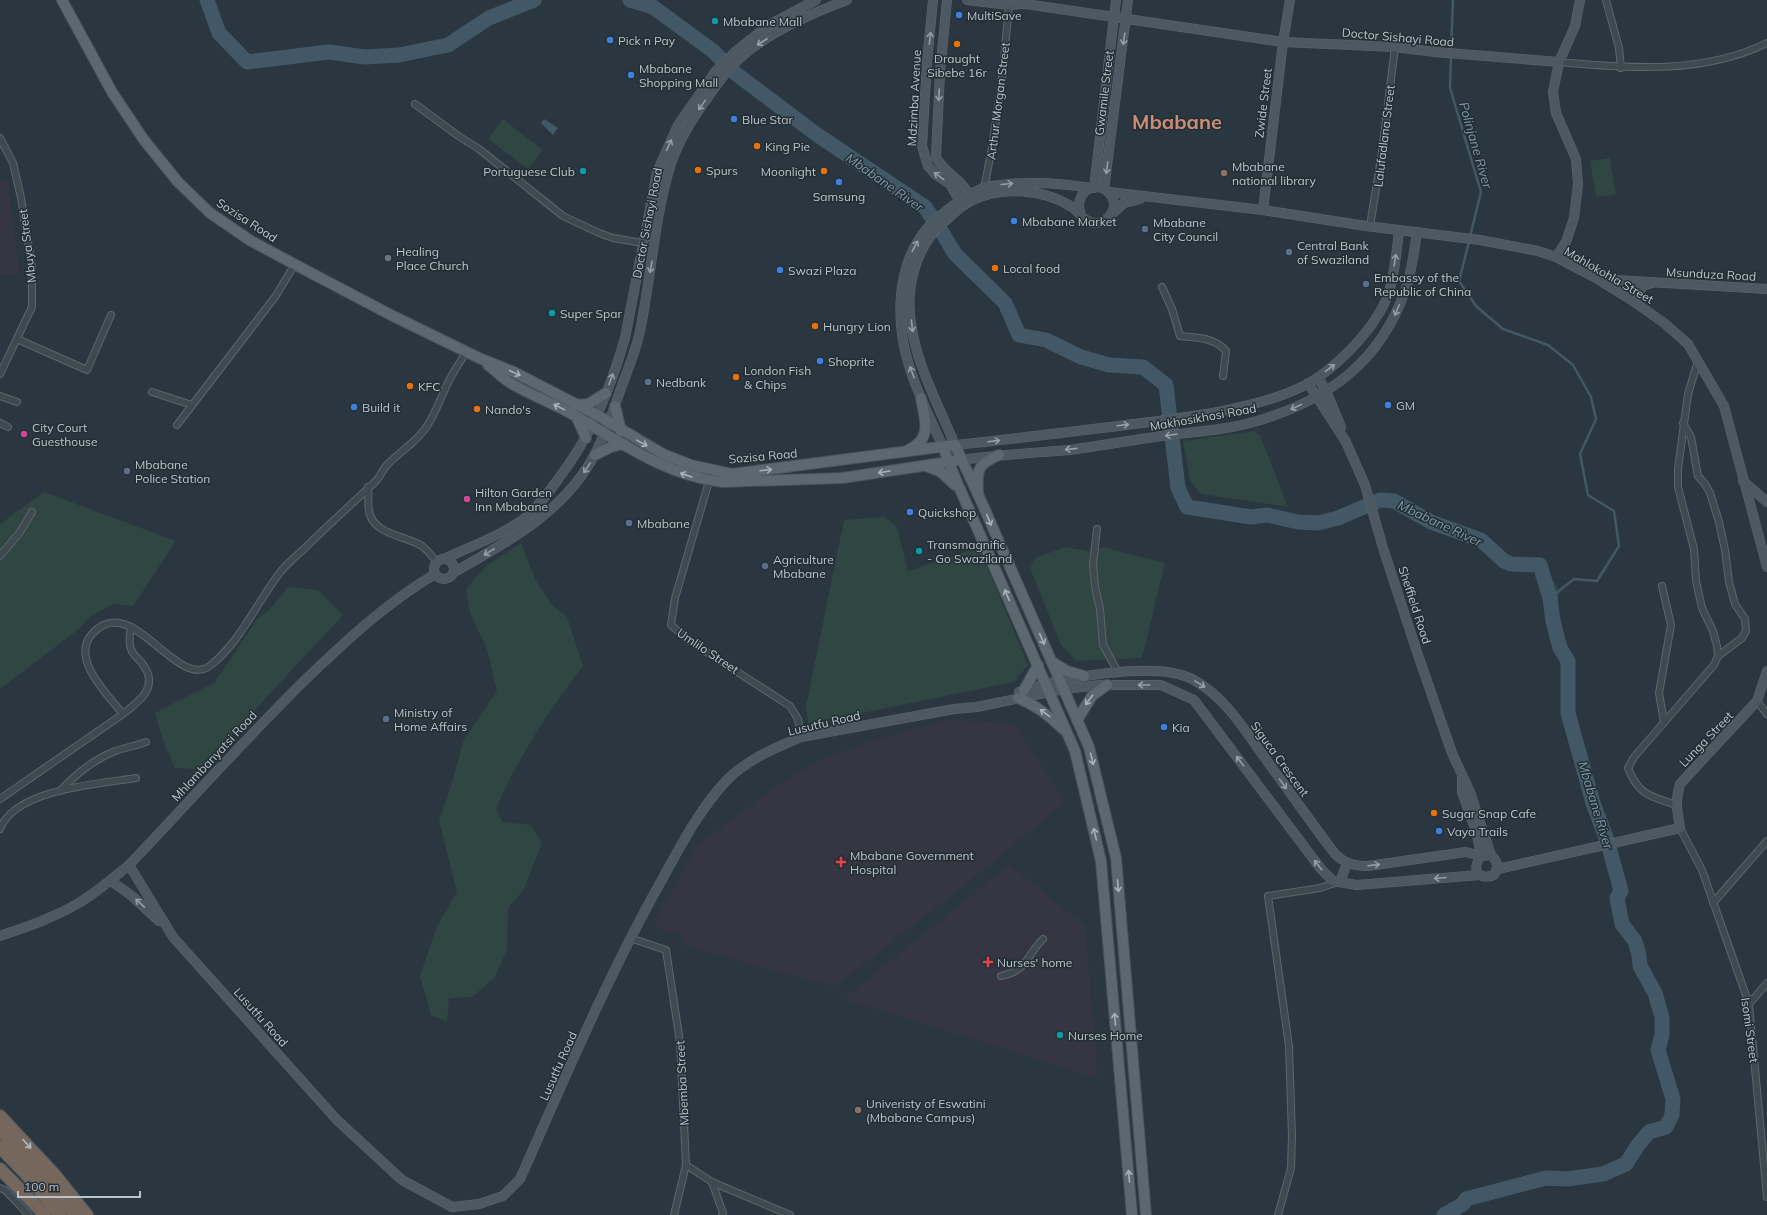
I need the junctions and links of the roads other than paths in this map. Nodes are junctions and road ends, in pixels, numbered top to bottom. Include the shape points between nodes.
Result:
1 (62, 0) edge
2 (816, 0) edge
3 (847, 0) edge
4 (933, 0) edge
5 (947, 0) edge
6 (967, 0) edge
7 (1116, 0) edge
8 (1128, 0) edge
9 (1290, 0) edge
10 (1580, 0) edge
11 (1606, 0) edge
12 (1013, 2) edge
13 (1114, 17) junction
14 (1126, 19) junction
15 (1283, 42) junction
16 (1767, 43) edge
17 (1395, 47) junction
18 (1559, 62) junction
19 (1621, 68) junction
20 (415, 104) dead end
21 (0, 138) edge
22 (1092, 188) junction
23 (1106, 191) junction
24 (983, 192) junction
25 (971, 197) junction
26 (1154, 198) junction
27 (961, 204) junction
28 (1262, 210) junction
29 (1081, 215) junction
30 (1111, 215) junction
31 (1370, 226) junction
32 (1399, 230) junction
33 (1417, 232) junction
34 (927, 234) junction
35 (643, 242) junction
36 (654, 245) junction
37 (1556, 258) junction
38 (295, 264) junction
39 (1596, 278) junction
40 (1653, 282) junction
41 (1162, 287) dead end
42 (1767, 289) edge
43 (1633, 300) junction
44 (111, 315) dead end
45 (640, 332) junction
46 (625, 338) junction
47 (17, 339) junction
48 (466, 352) junction
49 (479, 358) junction
50 (1698, 361) junction
51 (0, 374) edge
52 (1223, 376) dead end
53 (1318, 376) junction
54 (1308, 383) junction
55 (1326, 391) junction
56 (152, 392) dead end
57 (606, 393) junction
58 (0, 396) edge
59 (1316, 397) junction
60 (921, 398) junction
61 (17, 402) dead end
62 (576, 404) junction
63 (192, 405) junction
64 (615, 406) junction
65 (597, 415) junction
66 (576, 416) junction
67 (609, 422) junction
68 (0, 423) edge
69 (1683, 423) junction
70 (177, 425) dead end
71 (592, 426) junction
72 (8, 427) dead end
73 (621, 431) junction
74 (605, 434) junction
75 (586, 438) junction
76 (1346, 442) junction
77 (624, 444) junction
78 (955, 446) junction
79 (943, 447) junction
80 (903, 453) junction
81 (595, 455) junction
82 (999, 455) junction
83 (961, 460) junction
84 (948, 462) junction
85 (923, 466) junction
86 (710, 476) junction
87 (1743, 481) junction
88 (368, 487) junction
89 (962, 493) junction
90 (979, 497) junction
91 (1767, 502) edge
92 (32, 512) dead end
93 (1098, 529) dead end
94 (0, 556) edge
95 (440, 560) junction
96 (1767, 568) edge
97 (453, 573) junction
98 (435, 574) junction
99 (1662, 586) dead end
100 (131, 628) junction
101 (1718, 656) junction
102 (1052, 662) junction
103 (1038, 665) junction
104 (1767, 671) edge
105 (1118, 672) junction
106 (1084, 676) junction
107 (1107, 685) junction
108 (1055, 686) junction
109 (1021, 694) junction
110 (1757, 701) junction
111 (123, 714) junction
112 (1767, 714) edge
113 (1077, 720) junction
114 (1664, 722) junction
115 (1067, 733) junction
116 (801, 737) junction
117 (146, 742) dead end
118 (1462, 776) junction
119 (136, 778) dead end
120 (60, 791) junction
121 (0, 799) edge
122 (1676, 805) junction
123 (1680, 828) junction
124 (0, 829) edge
125 (1477, 834) junction
126 (1767, 842) edge
127 (1459, 852) junction
128 (1480, 856) junction
129 (1491, 856) junction
130 (1347, 863) junction
131 (129, 866) junction
132 (1498, 869) junction
133 (1479, 875) junction
134 (111, 881) junction
135 (1340, 882) junction
136 (1713, 903) junction
137 (167, 928) junction
138 (0, 936) edge
139 (630, 938) junction
140 (1043, 939) dead end
141 (1001, 976) dead end
142 (1767, 983) edge
143 (1749, 1004) junction
144 (0, 1116) edge
145 (0, 1131) edge
146 (0, 1147) edge
147 (686, 1165) junction
148 (0, 1169) edge
149 (712, 1182) junction
150 (0, 1188) edge
151 (1767, 1197) edge
152 (29, 1215) edge
153 (45, 1215) edge
154 (60, 1215) edge
155 (75, 1215) edge
156 (87, 1215) edge
157 (674, 1215) edge
158 (722, 1215) edge
159 (790, 1215) edge
160 (1132, 1215) edge
161 (1146, 1215) edge
162 (1278, 1215) edge

1 - 38 main road, Sozisa Road via 112,92 144,140 178,182 210,213 251,241
35 -> 2 street, Doctor Sishayi Road via 660,163 678,125 715,72 769,25
3 -> 36 street, Doctor Sishayi Road via 819,10 745,54 717,83 692,120 676,151 665,184
27 -> 4 street, Mdzimba Avenue via 950,184 928,166 922,146
5 -> 25 street, Mdzimba Avenue via 936,156 939,163 963,184
6 - 12 street, Doctor Sishayi Road
7 - 13 street, Gwamile Street
8 - 14 street, Gwamile Street
9 - 15 street, Zwide Street
10 - 18 street via 1575,26
11 - 19 street via 1619,48
12 - 13 street, Doctor Sishayi Road
12 - 24 street, Arthur Morgan Street
13 - 14 street, Doctor Sishayi Road
13 - 22 street, Gwamile Street
14 - 15 street, Doctor Sishayi Road
14 -> 23 street, Gwamile Street
15 - 17 street, Doctor Sishayi Road
15 - 28 street, Zwide Street
16 - 19 street, Doctor Sishayi Road via 1746,53 1710,63
17 - 18 street, Doctor Sishayi Road via 1470,56
17 - 31 street, Lalufadlana Street
18 - 19 street, Doctor Sishayi Road
18 - 37 street via 1553,92 1556,113 1576,159 1578,184 1574,218 1566,242
20 - 35 street via 479,149 563,216 613,238
21 - 47 street, Mbuya Street via 12,163 21,198 32,267 32,307
22 - 23 street
24 -> 22 street via 1010,184 1046,183
22 - 29 street via 1081,195 1078,208
23 - 26 street, Mahlokohla Street
23 - 30 street via 1114,202
24 - 25 street
24 - 29 street via 1046,195 1072,207
25 - 27 street
26 - 28 street, Mahlokohla Street
26 - 30 street, Mahlokohla Street via 1130,200
27 - 34 street via 930,224
28 - 31 street, Mahlokohla Street
29 - 30 street via 1096,223
31 - 32 street, Mahlokohla Street
32 - 33 street, Mahlokohla Street
53 -> 32 street, Makhosikhosi Road via 1352,349 1379,312 1389,293
33 - 37 street, Mahlokohla Street via 1480,240 1538,251
33 -> 55 street, Makhosikhosi Road via 1406,290 1392,322 1373,350 1354,371
60 -> 34 street via 907,360 899,309 910,254
34 -> 78 street via 912,276 910,309 913,335 919,358
35 - 36 street
35 - 46 street, Doctor Sishayi Road
36 -> 45 street, Doctor Sishayi Road
37 - 39 street, Mahlokohla Street
38 - 48 main road, Sozisa Road
38 - 63 street via 274,297
39 - 40 street, Msunduza Road
39 - 43 street, Mahlokohla Street
40 - 42 street, Msunduza Road
40 - 43 street, Msunduza Road via 1644,286
41 - 52 street via 1180,336 1210,340 1221,344 1226,350
43 - 50 street, Mahlokohla Street via 1688,344
44 - 47 street via 87,370
45 - 46 street via 630,332
45 - 64 street, Doctor Sishayi Road
57 -> 46 street, Doctor Sishayi Road
47 - 51 street, Mbuya Street
48 - 49 main road, Sozisa Road
48 - 88 street via 420,435 385,467 376,481
49 -> 62 main road, Sozisa Road via 514,372
66 -> 49 main road, Sozisa Road via 510,383
50 - 69 street
50 - 87 street, Mahlokohla Street via 1724,406
53 - 54 street, Makhosikhosi Road
53 - 55 street, Sheffield Road
54 - 59 street, Sheffield Road
78 -> 54 street, Makhosikhosi Road via 1189,416 1250,405 1293,391
55 - 59 street, Makhosikhosi Road
55 - 76 street, Sheffield Road
56 - 63 street
57 - 62 main road via 588,404
57 - 65 street, Doctor Sishayi Road
58 - 61 street
59 - 76 street, Sheffield Road
59 -> 82 street, Makhosikhosi Road via 1256,421 1068,450
60 - 79 street
60 - 80 main road via 925,423 923,441
62 - 65 main road, Sozisa Road
63 - 70 street
64 - 67 street, Doctor Sishayi Road
64 - 73 main road
65 - 67 main road, Sozisa Road
65 - 71 street, Doctor Sishayi Road
66 - 71 main road, Sozisa Road
66 - 75 main road
67 - 73 main road, Sozisa Road
67 - 74 street, Doctor Sishayi Road
68 - 72 street
69 - 101 street via 1678,487 1694,549 1696,581 1702,608 1713,632
69 - 101 street via 1691,437 1698,476 1710,493 1719,522 1735,604 1745,619 1746,631 1742,638
71 - 74 main road, Sozisa Road
71 - 75 street
73 -> 86 main road, Sozisa Road
74 - 77 main road, Sozisa Road
74 - 81 street
75 - 95 street via 544,499 525,518
76 - 118 street, Sheffield Road via 1365,486 1418,655
77 - 81 main road
86 -> 77 main road, Sozisa Road via 686,475
78 - 79 main road, Sozisa Road
78 - 83 main road
79 - 80 main road, Sozisa Road
79 - 84 main road
86 -> 80 main road, Sozisa Road
81 -> 97 street via 553,509 533,525
82 - 83 street, Makhosikhosi Road
82 - 90 main road via 985,461 978,471
83 - 84 main road, Sozisa Road
83 - 90 main road
84 - 85 main road, Sozisa Road
84 - 89 main road
85 -> 86 main road, Sozisa Road via 842,478 722,482
85 - 89 main road via 941,472
86 - 116 street, Umlilo Street via 675,598 671,625 688,640 790,706 798,718
87 - 91 street
87 - 96 street, Mahlokohla Street
88 - 95 street via 370,514 374,523 421,546
88 - 100 street via 282,570 235,641 210,666 193,670 181,666 136,629
103 -> 89 main road
90 -> 102 main road
92 - 94 street via 20,532
93 - 105 street via 1092,564 1103,645
95 - 97 street via 452,564
95 - 98 street via 434,568
97 - 98 street via 442,579
98 - 131 street, Mhlambanyatsi Road via 402,594 359,629 259,725
99 - 114 street via 1671,625 1659,693
100 - 111 street via 131,650 145,667 149,685 144,697
100 - 111 street via 126,625 103,625 88,639 86,647 85,658 89,668
101 - 114 street via 1714,665
102 - 106 main road via 1067,671
102 - 108 main road
103 - 108 main road
103 - 109 main road
104 - 110 street, Lunga Street
105 - 106 street, Siguca Crescent
105 -> 130 street, Siguca Crescent via 1166,672 1190,678 1208,689 1235,718 1335,854
106 - 108 street, Siguca Crescent
107 - 108 street
107 -> 113 main road via 1092,696
135 -> 107 street via 1334,881 1321,869 1194,700 1161,685
108 - 109 street, Lusutfu Road
108 - 113 main road
108 - 115 main road
115 -> 109 main road
109 - 116 street, Lusutfu Road via 977,707
110 - 112 street
110 - 122 street, Lunga Street via 1680,784
111 - 121 street
113 -> 161 main road via 1089,747 1116,858
114 - 122 street via 1634,757 1628,768 1633,781 1644,793
160 -> 115 main road via 1101,861 1075,751
116 - 139 street, Lusutfu Road via 777,747 741,768 726,781 699,817
117 - 120 street via 112,752 89,765
118 - 125 street via 1462,792
118 - 129 street, Sheffield Road via 1470,792
119 - 120 street
120 - 124 street via 25,802 2,823
122 - 123 street, Lunga Street
123 - 132 street
123 - 136 street, Isomi Street via 1702,870
125 - 127 street via 1469,846
125 - 128 street
126 - 136 street
127 - 128 street
130 -> 127 street via 1368,866
128 - 129 street
128 - 133 street via 1476,868
129 - 132 street via 1497,861
130 - 135 street
131 - 134 street, Mhlambanyatsi Road
131 - 137 street, Lusutfu Road
132 - 133 street via 1494,875 1487,878
133 -> 135 street via 1357,885
137 -> 134 street, Lusutfu Road via 132,896
134 - 138 street, Mhlambanyatsi Road via 77,904
135 - 162 street via 1320,888 1268,896 1289,1046 1292,1136 1291,1168
136 - 143 street, Isomi Street
137 - 139 street, Lusutfu Road via 337,1120 402,1180 452,1207 479,1204 503,1196 520,1179
139 - 147 street, Mbemba Street via 666,950 680,1042
140 - 141 street via 1033,948 1021,968
142 - 143 street
143 - 151 street, Isomi Street
144 -> 156 highway via 55,1175
145 - 155 highway via 28,1159
146 - 154 highway
147 - 149 street
147 - 157 street, Mbemba Street
148 - 153 highway
149 - 158 street via 719,1197
149 - 159 street
150 - 152 street

